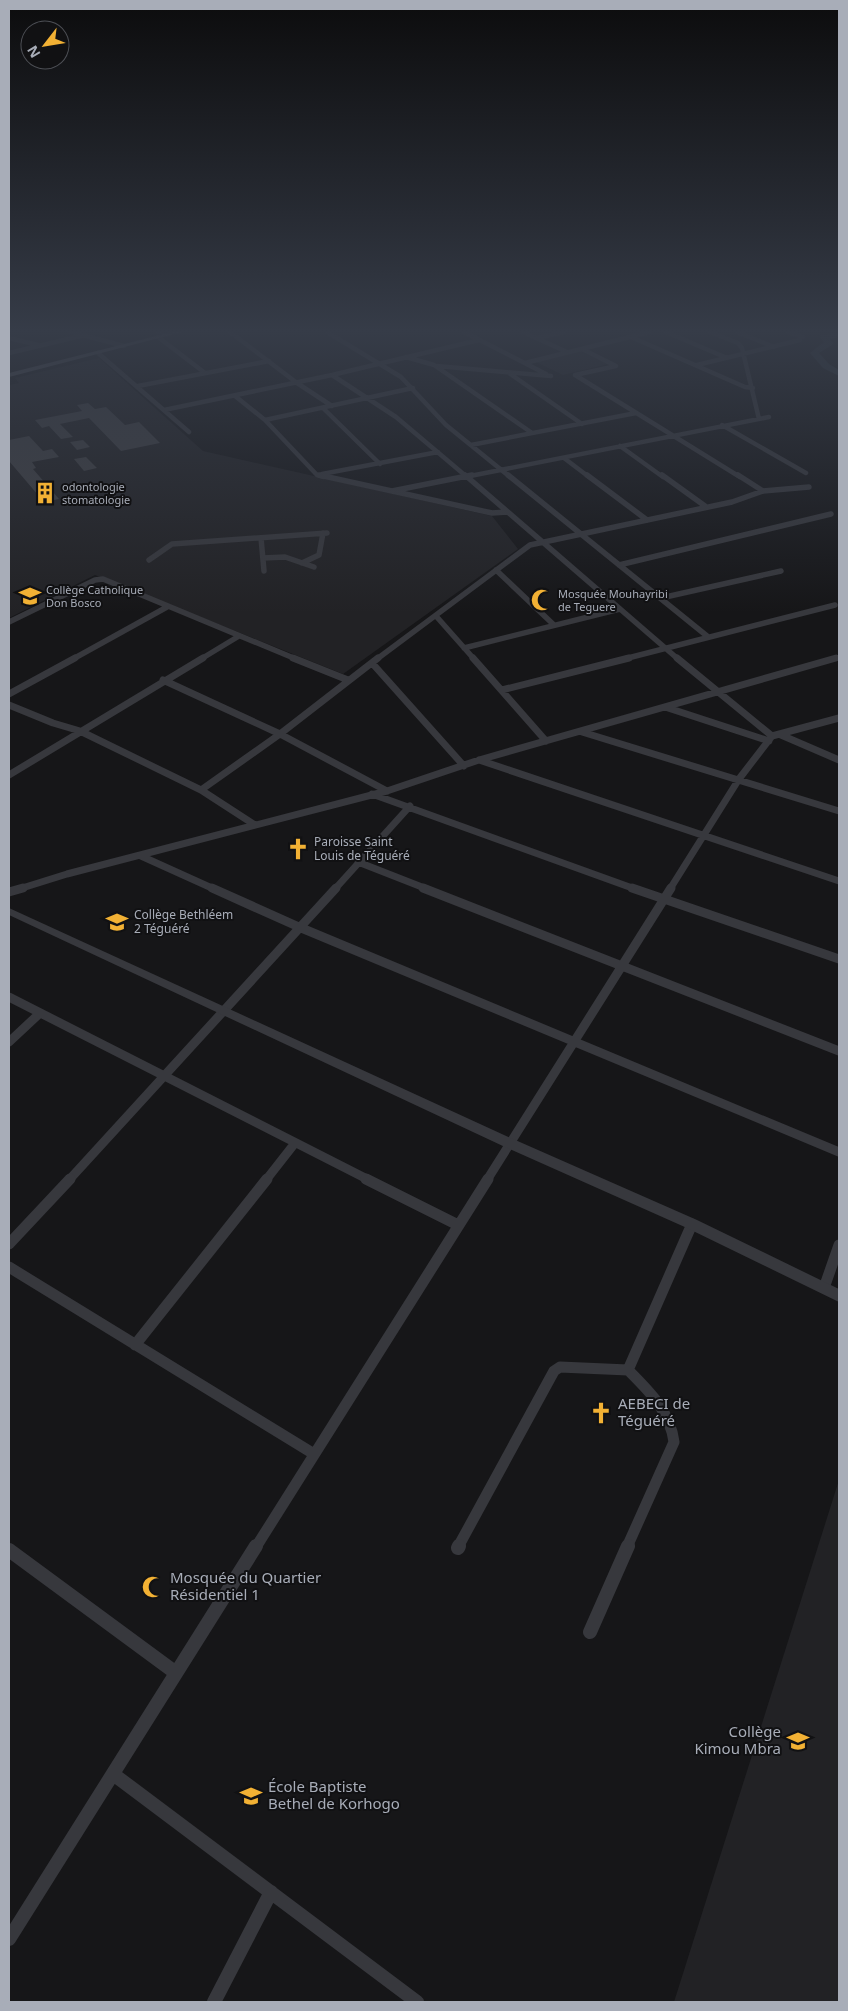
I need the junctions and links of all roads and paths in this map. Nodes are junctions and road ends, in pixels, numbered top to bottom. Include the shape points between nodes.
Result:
1 (181, 426) edge
2 (271, 426) edge
3 (342, 426) edge
4 (407, 426) edge
5 (447, 426) edge
6 (522, 426) edge
7 (572, 426) edge
8 (656, 426) edge
9 (718, 426) edge
10 (723, 426) edge
11 (188, 432) dead end
12 (532, 433) junction
13 (671, 436) junction
14 (471, 445) junction
15 (620, 446) junction
16 (438, 452) junction
17 (564, 458) junction
18 (380, 464) junction
19 (501, 470) junction
20 (806, 473) dead end
21 (317, 475) junction
22 (467, 476) junction
23 (809, 487) dead end
24 (392, 491) junction
25 (763, 492) junction
26 (705, 506) junction
27 (508, 512) junction
28 (831, 514) dead end
29 (647, 520) junction
30 (581, 535) junction
31 (261, 538) junction
32 (545, 543) junction
33 (263, 558) junction
34 (149, 560) dead end
35 (302, 563) junction
36 (619, 565) junction
37 (314, 567) dead end
38 (496, 570) junction
39 (264, 571) dead end
40 (780, 571) dead end
41 (661, 598) junction
42 (834, 605) dead end
43 (166, 607) junction
44 (620, 609) junction
45 (436, 616) junction
46 (9, 622) edge
47 (554, 625) junction
48 (239, 636) junction
49 (708, 636) junction
50 (464, 648) junction
51 (664, 648) junction
52 (836, 658) dead end
53 (372, 663) junction
54 (162, 680) junction
55 (348, 680) junction
56 (502, 690) junction
57 (717, 693) junction
58 (9, 694) edge
59 (9, 705) edge
60 (665, 708) junction
61 (839, 718) edge
62 (80, 731) junction
63 (582, 732) junction
64 (280, 734) junction
65 (774, 738) junction
66 (546, 741) junction
67 (480, 760) junction
68 (839, 760) edge
69 (464, 766) junction
70 (9, 775) edge
71 (739, 779) junction
72 (201, 790) junction
73 (387, 791) junction
74 (372, 794) junction
75 (410, 806) junction
76 (839, 811) edge
77 (255, 825) junction
78 (703, 836) junction
79 (141, 856) junction
80 (358, 862) junction
81 (839, 881) edge
82 (9, 892) edge
83 (663, 899) junction
84 (9, 911) edge
85 (299, 927) junction
86 (839, 958) edge
87 (621, 966) junction
88 (9, 997) edge
89 (224, 1012) junction
90 (39, 1014) junction
91 (9, 1042) edge
92 (573, 1042) junction
93 (839, 1051) edge
94 (164, 1077) junction
95 (295, 1143) junction
96 (509, 1143) junction
97 (839, 1152) edge
98 (692, 1224) junction
99 (458, 1225) junction
100 (9, 1244) edge
101 (839, 1245) edge
102 (9, 1267) edge
103 (824, 1288) junction
104 (839, 1296) edge
105 (135, 1345) junction
106 (628, 1370) junction
107 (314, 1454) junction
108 (458, 1548) dead end
109 (9, 1550) edge
110 (590, 1632) dead end
111 (176, 1673) junction
112 (112, 1774) junction
113 (271, 1892) junction
114 (9, 1939) edge
115 (214, 2002) edge
116 (417, 2002) edge

1 - 11 street
2 - 21 street
3 - 18 street
4 - 16 street
5 - 14 street
6 - 12 street
7 - 12 street
8 - 13 street
9 - 13 street
10 - 20 street
12 - 14 street
13 - 15 street
13 - 25 street
14 - 19 street
15 - 17 street
15 - 26 street
16 - 18 street
16 - 22 street
17 - 19 street
17 - 29 street
18 - 21 street
19 - 22 street
19 - 30 street
21 - 24 street
22 - 24 street
22 - 27 street
23 - 25 street
24 - 27 street via 492,513
25 - 26 street
26 - 29 street
27 - 32 street
28 - 36 street
29 - 30 street
30 - 32 street
30 - 36 street
31 - 33 street
31 - 34 street via 172,544
31 - 35 street via 325,533 319,555
32 - 38 street via 530,545
32 - 44 street
33 - 35 street via 285,557
33 - 39 street
35 - 37 street
36 - 41 street
38 - 45 street
38 - 47 street
40 - 41 street
41 - 49 street
42 - 49 street
43 - 46 street via 98,579
43 - 48 street
43 - 58 street
44 - 47 street
44 - 51 street
45 - 50 street
45 - 53 street
47 - 50 street
48 - 54 street
48 - 55 street
49 - 51 street
50 - 56 street
51 - 56 street
51 - 57 street
52 - 57 street
53 - 55 street
53 - 69 street
54 - 62 street
54 - 64 street
55 - 64 street
56 - 66 street
57 - 60 street
57 - 65 street
59 - 62 street via 63,728
60 - 63 street
60 - 65 street
61 - 65 street
62 - 70 street
62 - 72 street
63 - 66 street
63 - 71 street
64 - 72 street
64 - 73 street
65 - 68 street
65 - 71 street
66 - 67 street
67 - 69 street
67 - 78 street
69 - 73 street
71 - 76 street
71 - 78 street
72 - 77 street
73 - 74 street
74 - 75 street
74 - 77 street
75 - 80 street
75 - 83 street
77 - 79 street
78 - 81 street
78 - 83 street
79 - 82 street
79 - 85 street
80 - 85 street
80 - 87 street
83 - 86 street
83 - 87 street
84 - 89 street
85 - 89 street
85 - 92 street
87 - 92 street
87 - 93 street
88 - 90 street
89 - 94 street
89 - 96 street
90 - 91 street
90 - 94 street
92 - 96 street
92 - 97 street
94 - 95 street
94 - 100 street
95 - 99 street
95 - 105 street
96 - 98 street
96 - 99 street
98 - 103 street
98 - 106 street
99 - 107 street
101 - 103 street
102 - 105 street
103 - 104 street
105 - 107 street
106 - 108 street via 560,1367 554,1371
106 - 110 street via 671,1422 674,1442
107 - 111 street
109 - 111 street
111 - 112 street
112 - 113 street
112 - 114 street
113 - 115 street
113 - 116 street

